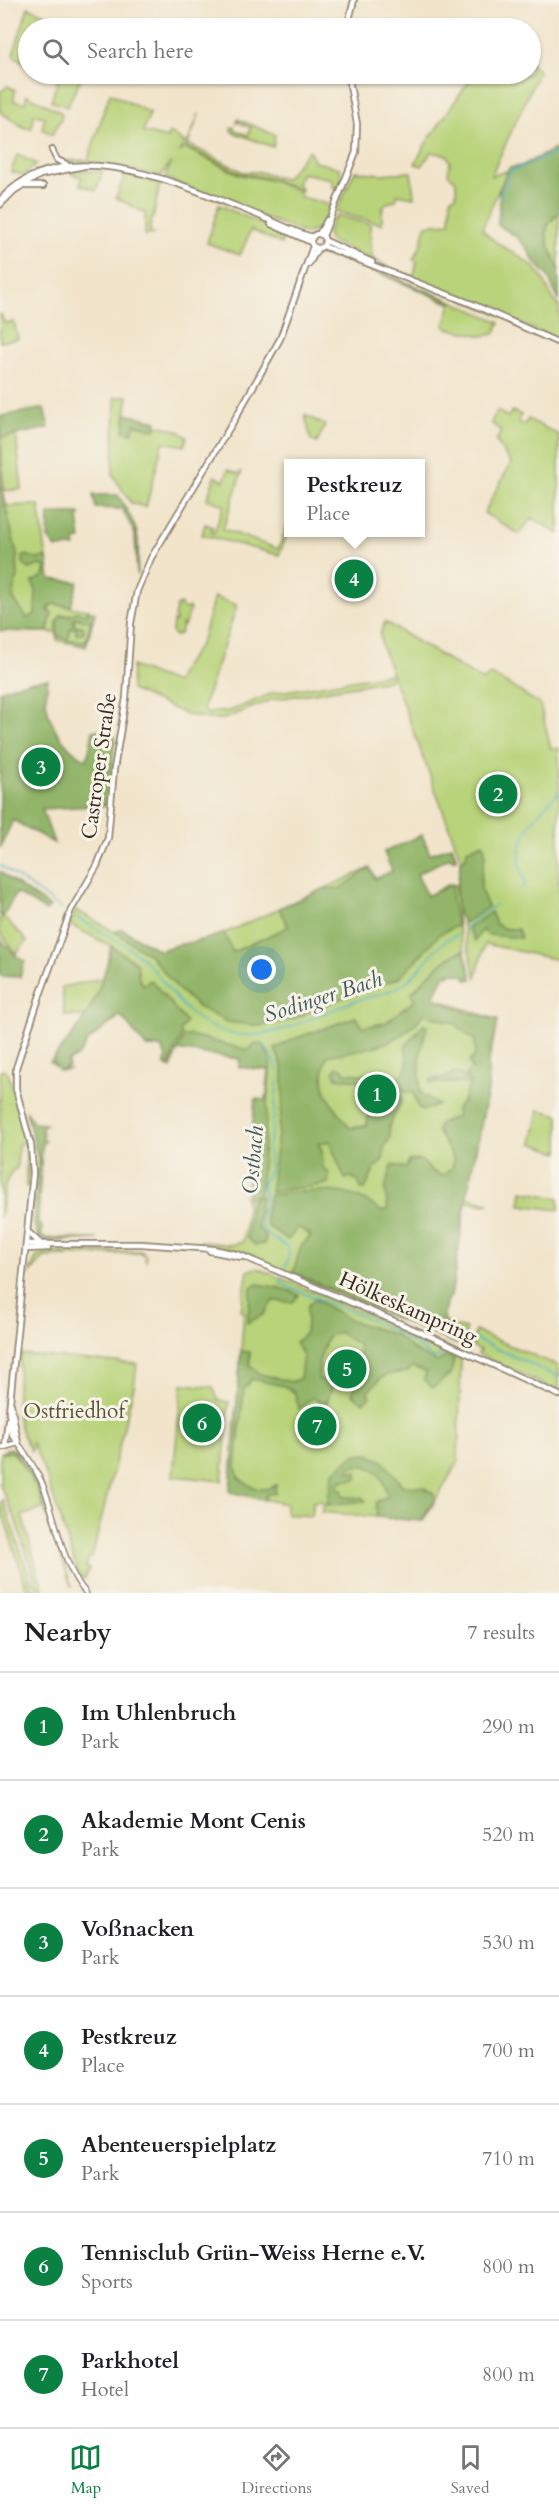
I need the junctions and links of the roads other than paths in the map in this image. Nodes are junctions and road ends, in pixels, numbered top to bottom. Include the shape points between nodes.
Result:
1 (354, 0) edge
2 (350, 18) edge
3 (350, 84) edge
4 (52, 150) dead end
5 (68, 165) junction
6 (84, 166) junction
7 (22, 185) junction
8 (43, 186) dead end
9 (0, 200) edge
10 (0, 205) edge
11 (318, 241) junction
12 (559, 343) edge
13 (28, 1232) junction
14 (42, 1245) junction
15 (54, 1245) junction
16 (27, 1247) junction
17 (559, 1395) edge
18 (11, 1403) junction
19 (9, 1418) junction
20 (18, 1443) junction
21 (2, 1447) edge
22 (86, 1593) edge

1 - 2 main road
3 - 11 main road, Castroper Straße via 357,144 351,169
4 - 5 main road via 57,160
5 - 6 main road
5 - 9 main road via 32,176
6 - 7 main road via 40,175
6 - 11 main road via 162,179
7 - 8 main road
7 - 10 main road
11 - 12 main road
11 - 13 main road, Castroper Straße via 280,339 151,558 135,599 108,838 71,910 16,1068 16,1089 33,1159
13 - 14 main road
13 - 16 main road, Castroper Straße
14 - 15 main road, Hölkeskampring
14 - 16 main road, Hölkeskampring
15 - 16 main road, Hölkeskampring
15 - 17 main road, Hölkeskampring via 141,1244 241,1257
16 - 18 main road, Castroper Straße
18 - 19 main road, Castroper Straße
18 - 20 main road, Castroper Straße
19 - 20 main road, Castroper Straße
19 - 21 main road
20 - 21 main road
20 - 22 street via 44,1487 73,1574

